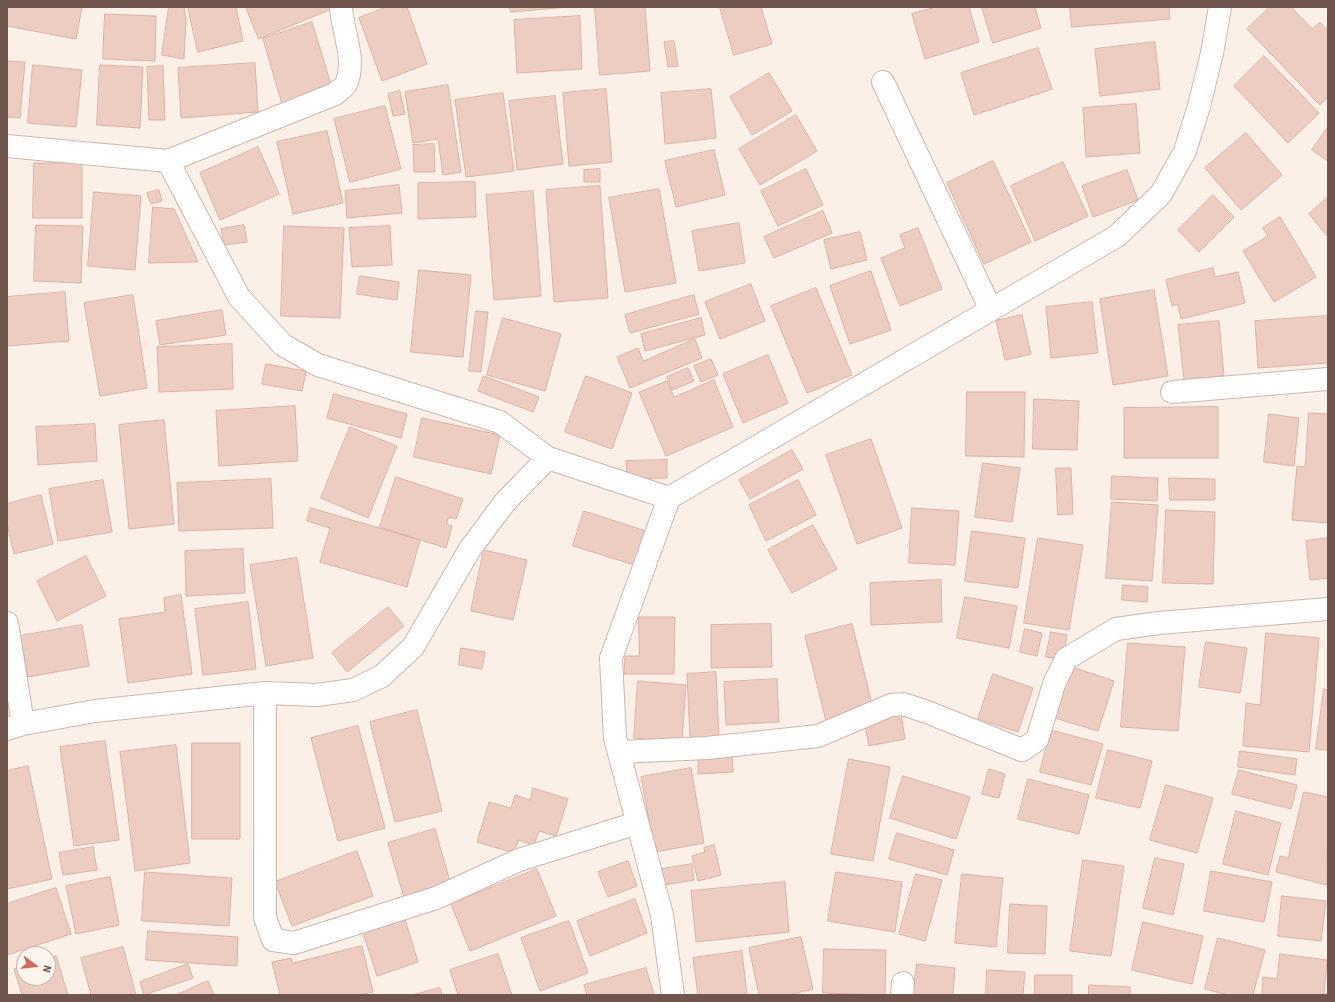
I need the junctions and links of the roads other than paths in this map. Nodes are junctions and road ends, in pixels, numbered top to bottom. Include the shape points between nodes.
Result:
1 (341, 7) edge
2 (1220, 7) edge
3 (883, 82) dead end
4 (7, 146) edge
5 (168, 161) junction
6 (992, 310) junction
7 (1328, 379) edge
8 (1172, 392) dead end
9 (548, 458) junction
10 (669, 498) junction
11 (1328, 609) edge
12 (7, 623) edge
13 (265, 693) junction
14 (15, 727) edge
15 (619, 752) junction
16 (637, 823) junction
17 (673, 995) edge

1 - 5 street via 349,49 346,85 335,94
2 - 6 street via 1212,53 1185,151 1161,194 1117,236
3 - 6 street
4 - 5 street
5 - 9 street via 239,297 283,345 318,366 500,422
6 - 10 street
7 - 8 street
9 - 10 street
9 - 13 street via 505,502 470,549 413,647 382,676 353,690 317,695
10 - 15 street via 611,658 615,738
11 - 15 street via 1116,629 1066,659 1054,684 1037,740 1022,750 903,704 891,705 818,736 707,748
12 - 14 street
13 - 14 street via 95,711
13 - 16 street via 265,917 273,940 294,943 436,898 520,860
15 - 16 street
16 - 17 street via 662,916

